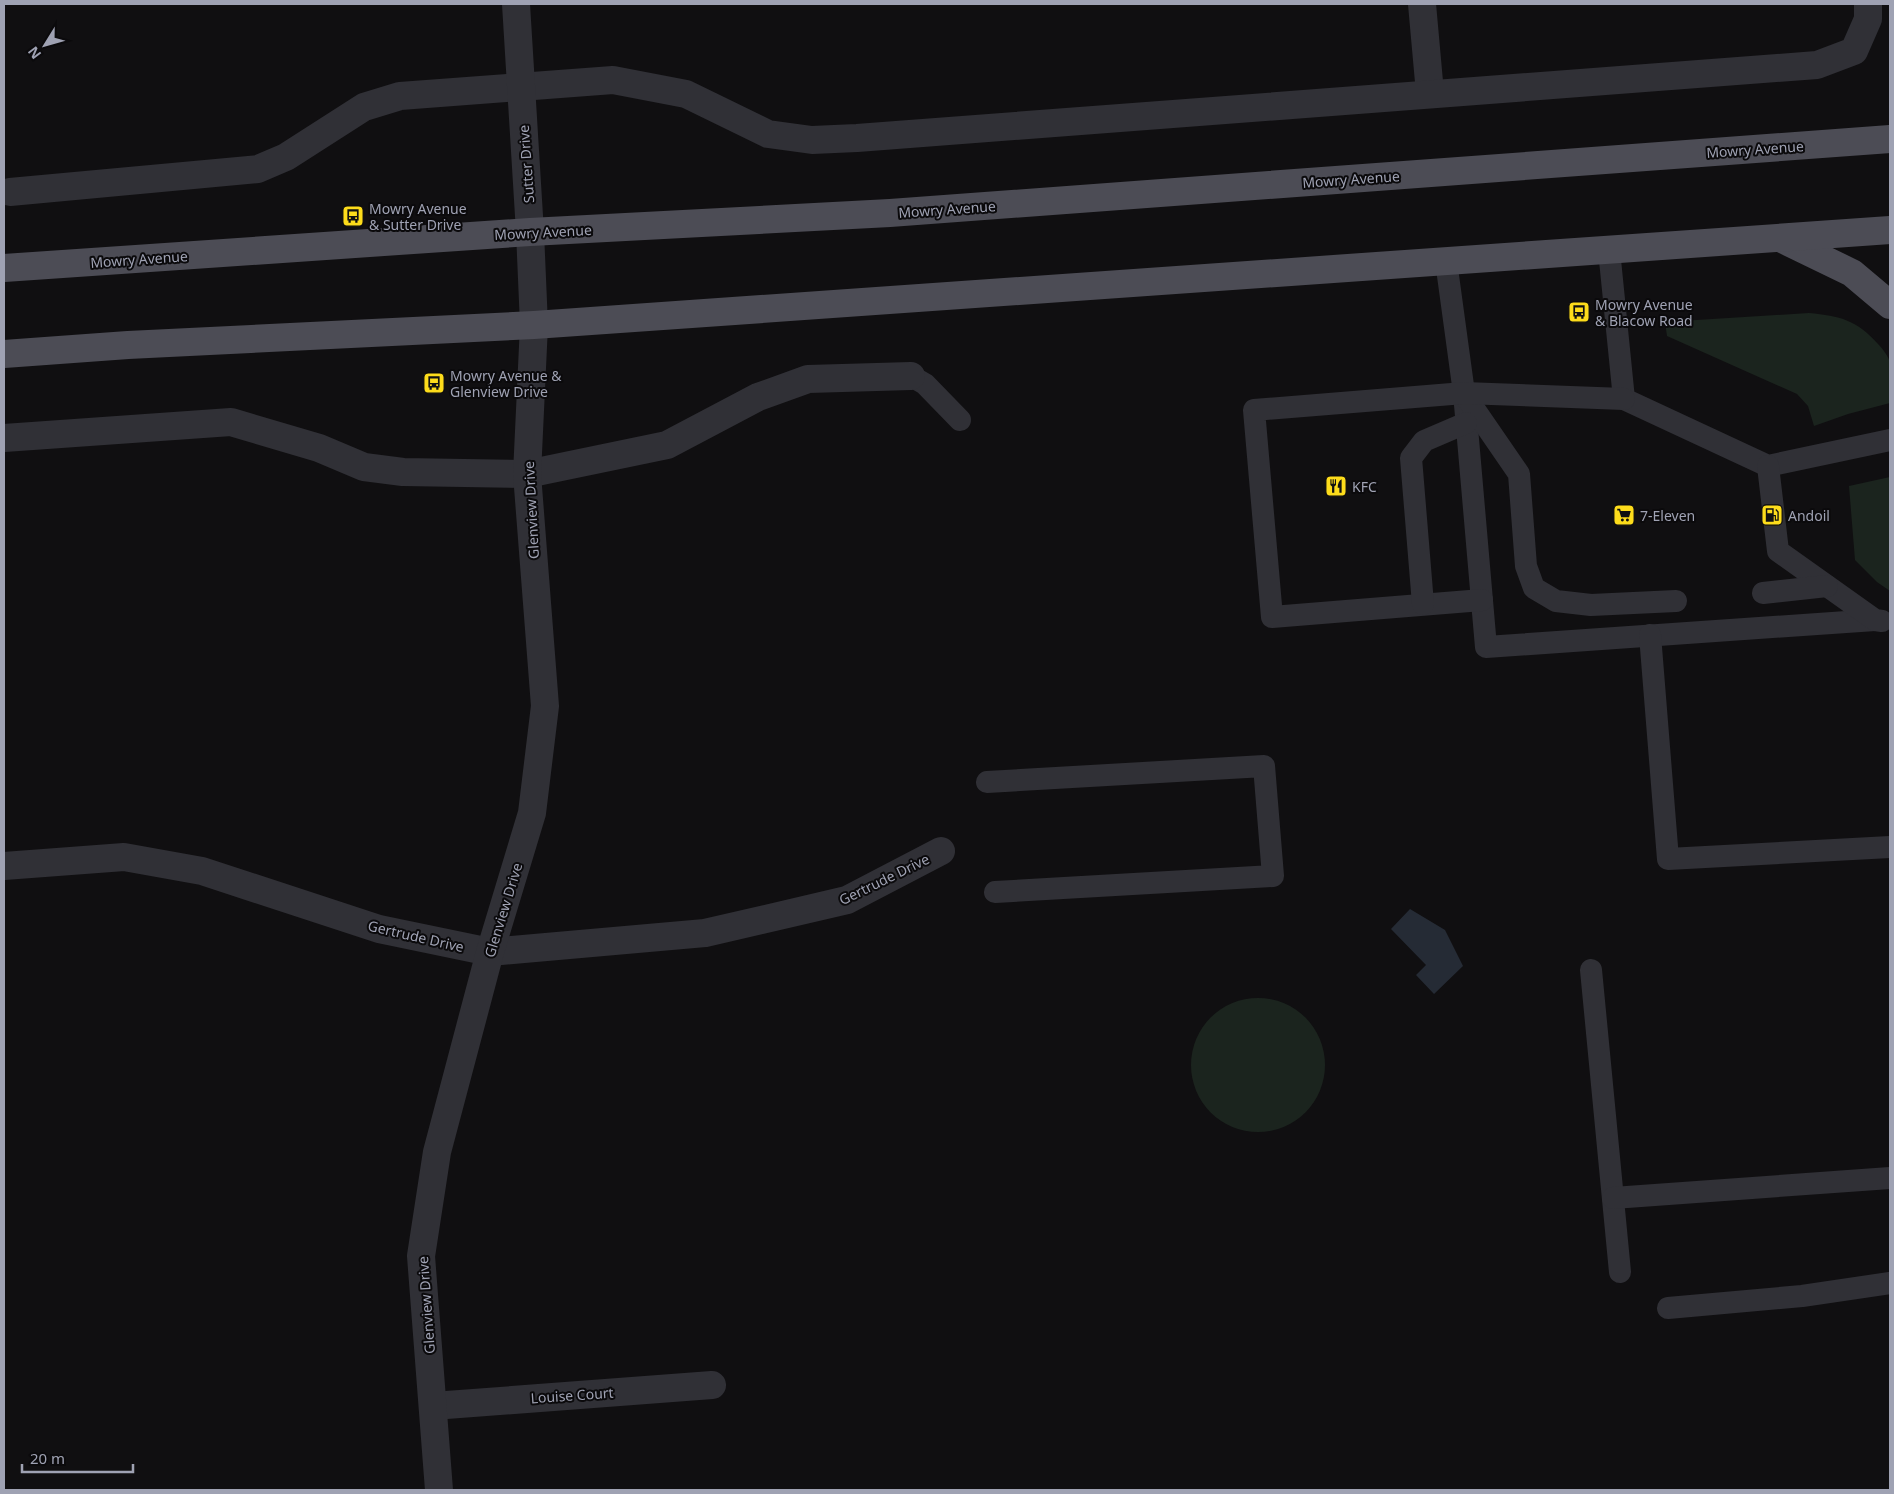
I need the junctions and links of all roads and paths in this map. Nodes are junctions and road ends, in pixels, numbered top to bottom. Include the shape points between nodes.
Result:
1 (516, 4) edge
2 (1422, 4) edge
3 (1868, 4) edge
4 (521, 86) junction
5 (1430, 93) junction
6 (1890, 139) edge
7 (10, 192) dead end
8 (1890, 230) edge
9 (530, 232) junction
10 (1781, 238) junction
11 (1609, 250) junction
12 (1446, 261) junction
13 (4, 268) edge
14 (1890, 305) edge
15 (534, 325) junction
16 (4, 354) edge
17 (911, 376) joint
18 (1464, 393) junction
19 (1624, 399) junction
20 (960, 420) dead end
21 (1466, 423) junction
22 (4, 438) edge
23 (1890, 440) edge
24 (1768, 466) junction
25 (527, 474) junction
26 (1827, 586) junction
27 (1763, 593) dead end
28 (1482, 600) junction
29 (1676, 601) dead end
30 (1423, 604) junction
31 (1883, 621) edge
32 (1650, 635) junction
33 (987, 782) dead end
34 (1890, 847) edge
35 (941, 851) dead end
36 (4, 866) edge
37 (995, 892) dead end
38 (490, 952) junction
39 (1591, 970) dead end
40 (1890, 1178) edge
41 (1613, 1198) junction
42 (1620, 1272) dead end
43 (1890, 1283) edge
44 (1668, 1308) dead end
45 (712, 1385) dead end
46 (433, 1406) junction
47 (439, 1490) edge

1 - 4 street, Sutter Drive
2 - 5 street
3 - 5 street via 1868,19 1854,51 1818,65
4 - 5 street via 613,80 668,90 686,94 768,134 812,140
4 - 7 street via 400,96 364,107 286,157 258,168
4 - 9 street, Sutter Drive
6 - 9 main road, Mowry Avenue via 890,213
8 - 10 main road
9 - 13 main road, Mowry Avenue
9 - 15 street, Sutter Drive
10 - 11 main road
10 - 14 main road via 1852,273
11 - 12 main road
11 - 19 lane
12 - 15 main road
12 - 18 lane
15 - 16 main road via 128,344
15 - 25 street, Glenview Drive
17 - 20 lane via 925,384
17 - 25 street via 808,379 758,397 667,445
18 - 19 lane
18 - 21 lane
18 - 29 lane via 1519,474 1526,566 1534,588 1556,601 1582,604
18 - 30 lane via 1254,410 1272,617
19 - 24 lane
21 - 28 lane
21 - 30 lane via 1424,441 1411,458
22 - 25 street via 231,422 319,448 364,467 403,472
23 - 24 lane
24 - 26 lane via 1778,551
25 - 38 street, Glenview Drive via 545,706 532,813
26 - 27 lane
26 - 31 lane
28 - 30 lane
28 - 32 lane via 1486,647
31 - 32 lane
32 - 34 lane via 1668,859
33 - 37 lane via 1264,766 1273,876
35 - 38 street, Gertrude Drive via 848,900 705,933
36 - 38 street, Gertrude Drive via 124,857 202,871 380,929
38 - 46 street, Glenview Drive via 438,1152 422,1256
39 - 41 lane
40 - 41 lane
41 - 42 lane
43 - 44 lane via 1802,1296
45 - 46 street, Louise Court
46 - 47 street, Glenview Drive

